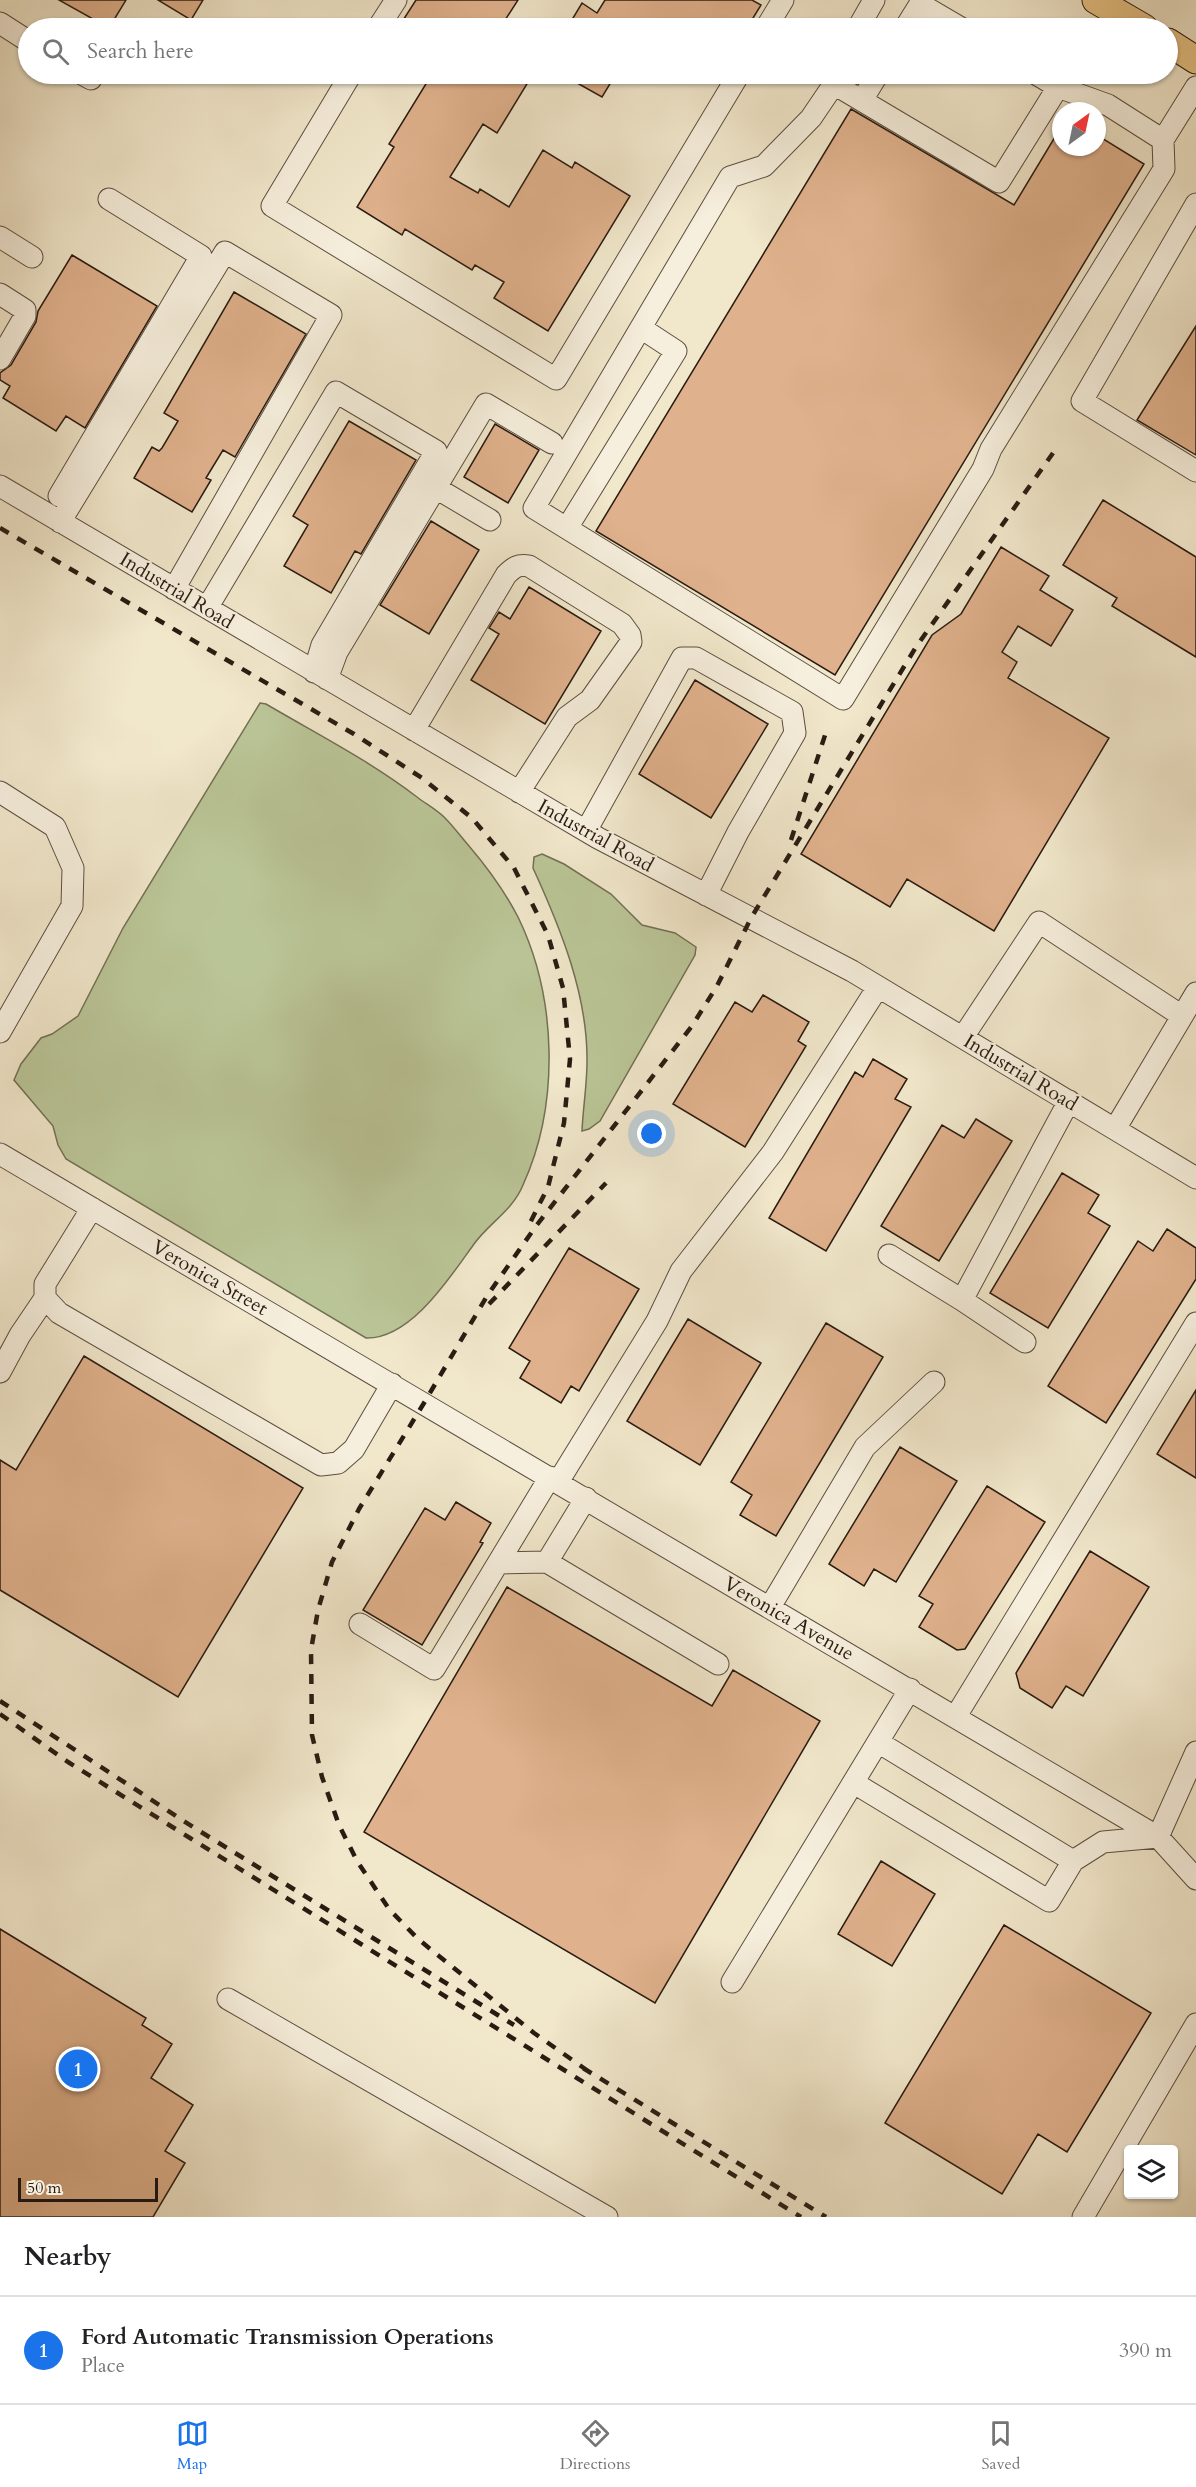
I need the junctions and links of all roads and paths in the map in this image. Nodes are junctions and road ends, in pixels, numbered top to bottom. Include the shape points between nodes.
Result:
1 (396, 0) edge
2 (783, 0) edge
3 (874, 0) edge
4 (1096, 0) edge
5 (384, 18) edge
6 (772, 18) edge
7 (864, 18) edge
8 (911, 18) edge
9 (944, 18) edge
10 (1127, 18) edge
11 (0, 23) edge
12 (18, 35) edge
13 (1178, 49) edge
14 (1196, 60) edge
15 (345, 84) edge
16 (733, 84) edge
17 (832, 84) edge
18 (841, 84) edge
19 (872, 84) edge
20 (1053, 84) edge
21 (1058, 87) junction
22 (1196, 87) edge
23 (862, 100) junction
24 (1163, 140) junction
25 (109, 199) dead end
26 (1196, 204) edge
27 (0, 237) edge
28 (32, 257) dead end
29 (0, 294) edge
30 (641, 328) junction
31 (0, 359) edge
32 (552, 443) dead end
33 (1196, 471) edge
34 (0, 486) edge
35 (435, 488) junction
36 (54, 518) junction
37 (490, 520) dead end
38 (567, 528) junction
39 (174, 589) junction
40 (207, 608) junction
41 (320, 675) junction
42 (414, 730) junction
43 (0, 792) edge
44 (519, 792) junction
45 (586, 831) junction
46 (706, 895) junction
47 (878, 987) junction
48 (1196, 993) edge
49 (1182, 1016) junction
50 (0, 1032) edge
51 (963, 1037) junction
52 (1069, 1101) junction
53 (1115, 1129) junction
54 (0, 1154) edge
55 (1196, 1178) edge
56 (92, 1208) junction
57 (889, 1255) dead end
58 (45, 1298) junction
59 (962, 1300) junction
60 (1196, 1323) edge
61 (1025, 1342) dead end
62 (0, 1372) edge
63 (934, 1382) dead end
64 (392, 1384) junction
65 (420, 1401) joint
66 (554, 1479) junction
67 (586, 1498) junction
68 (547, 1562) junction
69 (498, 1563) junction
70 (770, 1607) junction
71 (360, 1624) dead end
72 (718, 1664) dead end
73 (910, 1689) junction
74 (956, 1716) junction
75 (878, 1742) junction
76 (1196, 1752) edge
77 (854, 1783) junction
78 (1158, 1837) junction
79 (1073, 1861) junction
80 (1196, 1879) edge
81 (732, 1983) dead end
82 (228, 1999) dead end
83 (1196, 2024) edge
84 (607, 2217) edge
85 (1083, 2217) edge

1 - 5 street
2 - 6 street
3 - 7 street
4 - 10 main road
8 - 9 street via 920,4
11 - 12 street
13 - 14 main road
15 - 16 street via 272,206 556,379
17 - 30 street via 811,118 764,166 730,177
18 - 23 street
19 - 23 street
20 - 21 street
21 - 23 street via 999,182
21 - 24 street via 1108,105
22 - 24 street
24 - 38 street via 1164,169 843,699
25 - 36 street via 201,256
26 - 33 street via 1082,401
27 - 28 street
29 - 31 street via 25,310
30 - 38 street via 534,508
30 - 38 street via 676,351
32 - 35 street via 486,404
34 - 36 street, Industrial Road
35 - 37 street
35 - 41 street
36 - 39 street, Industrial Road
36 - 39 street via 225,252 331,315
39 - 40 street, Industrial Road
40 - 41 street, Industrial Road
40 - 41 street via 336,392 426,445 436,451 322,645
41 - 42 street, Industrial Road
42 - 44 street, Industrial Road
42 - 44 street via 506,575 514,567 529,566 622,624 631,642 590,700 567,717
43 - 50 street via 56,827 73,868 72,906
44 - 45 street, Industrial Road
45 - 46 street, Industrial Road
45 - 46 street via 682,658 696,658 792,712 795,733
46 - 47 street, Industrial Road
47 - 51 street, Industrial Road
47 - 66 street via 773,1152 681,1271 657,1321
48 - 49 street
49 - 51 street via 1039,922
49 - 53 street
51 - 52 street, Industrial Road
52 - 53 street, Industrial Road
52 - 59 street
53 - 55 street, Industrial Road
54 - 56 street, Veronica Street
56 - 58 street via 45,1284
56 - 64 street, Veronica Street
57 - 59 street
58 - 62 street
58 - 64 street via 59,1313 321,1465 338,1463 354,1449
59 - 61 street
60 - 74 street
63 - 70 street via 866,1447
64 - 65 street, Veronica Street
65 - 66 street, Veronica Avenue
66 - 67 street, Veronica Avenue
66 - 69 street
67 - 68 street
67 - 70 street, Veronica Avenue
68 - 69 street
68 - 72 street
69 - 71 street via 434,1670
70 - 73 street, Veronica Avenue
73 - 74 street, Veronica Avenue
73 - 75 street
74 - 78 street, Veronica Avenue
75 - 77 street
75 - 79 street
76 - 78 street
77 - 79 street via 1049,1901
77 - 81 street
78 - 79 street via 1103,1842
78 - 80 street, Veronica Avenue
82 - 84 street
83 - 85 street

